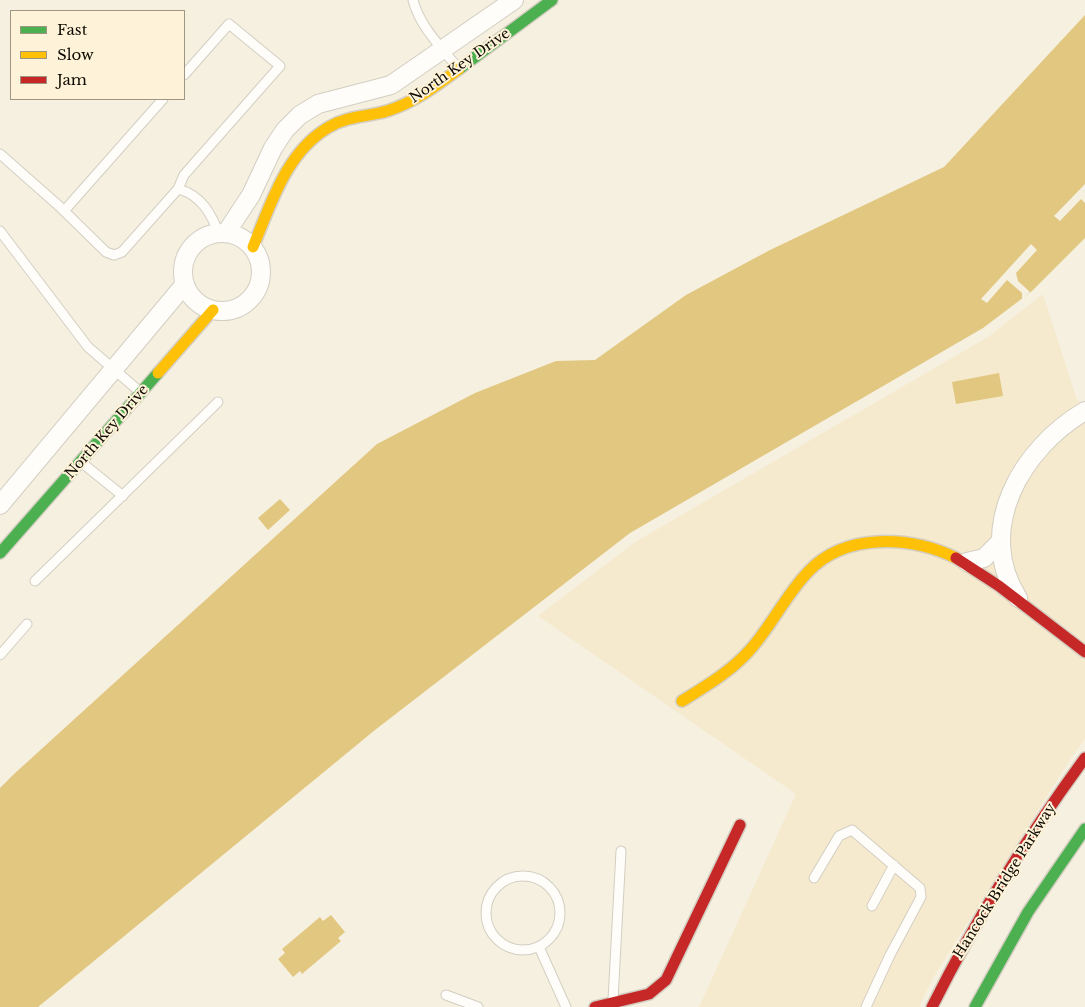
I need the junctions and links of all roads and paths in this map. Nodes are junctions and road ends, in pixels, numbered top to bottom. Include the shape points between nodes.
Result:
1 (413, 0) edge
2 (514, 0) edge
3 (530, 0) edge
4 (552, 0) edge
5 (538, 10) junction
6 (443, 50) junction
7 (458, 69) junction
8 (185, 74) edge
9 (162, 100) edge
10 (0, 154) edge
11 (178, 189) junction
12 (64, 211) junction
13 (0, 231) edge
14 (223, 233) junction
15 (253, 247) junction
16 (185, 284) junction
17 (213, 310) junction
18 (114, 371) junction
19 (142, 392) junction
20 (218, 402) dead end
21 (1085, 411) edge
22 (81, 462) junction
23 (123, 496) junction
24 (0, 505) edge
25 (1000, 542) junction
26 (0, 552) edge
27 (967, 562) junction
28 (35, 580) dead end
29 (1023, 605) junction
30 (28, 624) dead end
31 (1085, 652) edge
32 (0, 655) edge
33 (682, 701) dead end
34 (1085, 758) edge
35 (740, 825) dead end
36 (1085, 829) edge
37 (621, 851) dead end
38 (894, 865) junction
39 (814, 878) dead end
40 (872, 906) dead end
41 (539, 947) junction
42 (446, 995) dead end
43 (613, 1002) junction
44 (478, 1007) edge
45 (566, 1007) edge
46 (595, 1007) edge
47 (866, 1007) edge
48 (932, 1007) edge
49 (975, 1007) edge

1 - 6 lane via 424,26
2 - 6 street, North Key Drive
3 - 5 lane
4 - 5 street, North Key Drive
5 - 7 street, North Key Drive
6 - 7 lane
6 - 14 street, North Key Drive via 391,85 365,94 332,99 300,115 277,142 251,195
7 - 15 street, North Key Drive via 420,97 398,108 326,126 304,144 281,182
8 - 11 lane via 229,24 280,66 184,175
9 - 12 lane
10 - 12 lane
11 - 12 lane via 122,252 114,255 106,252
11 - 14 lane via 186,191 211,212
13 - 18 lane via 88,347
14 - 15 street via 243,238
14 - 16 street via 208,235 190,250 183,273
15 - 17 street via 262,268 257,291 238,308
16 - 17 street via 192,297
16 - 18 street
17 - 19 street, North Key Drive
18 - 19 lane
18 - 24 street
19 - 22 street, North Key Drive
20 - 23 lane
21 - 25 street via 1047,441 1021,474 1009,496
22 - 23 lane
22 - 26 street, North Key Drive
23 - 28 lane
25 - 27 street via 984,558
25 - 29 street via 1003,565
27 - 29 street
27 - 33 street via 944,550 919,543 890,541 862,544 833,554 809,571 758,641 738,662 716,681
29 - 31 street
30 - 32 lane
34 - 48 street, Hancock Bridge Parkway via 972,930
35 - 43 street via 666,980 648,994
36 - 49 street via 1028,912
37 - 43 lane
38 - 39 lane via 852,830 839,836
38 - 40 lane
38 - 47 lane via 915,882 921,897
41 - 41 lane via 556,931 560,908 556,896 549,887 528,877 505,881 495,889 487,906 487,925 502,945 514,950
41 - 45 lane
42 - 44 lane
43 - 46 street

